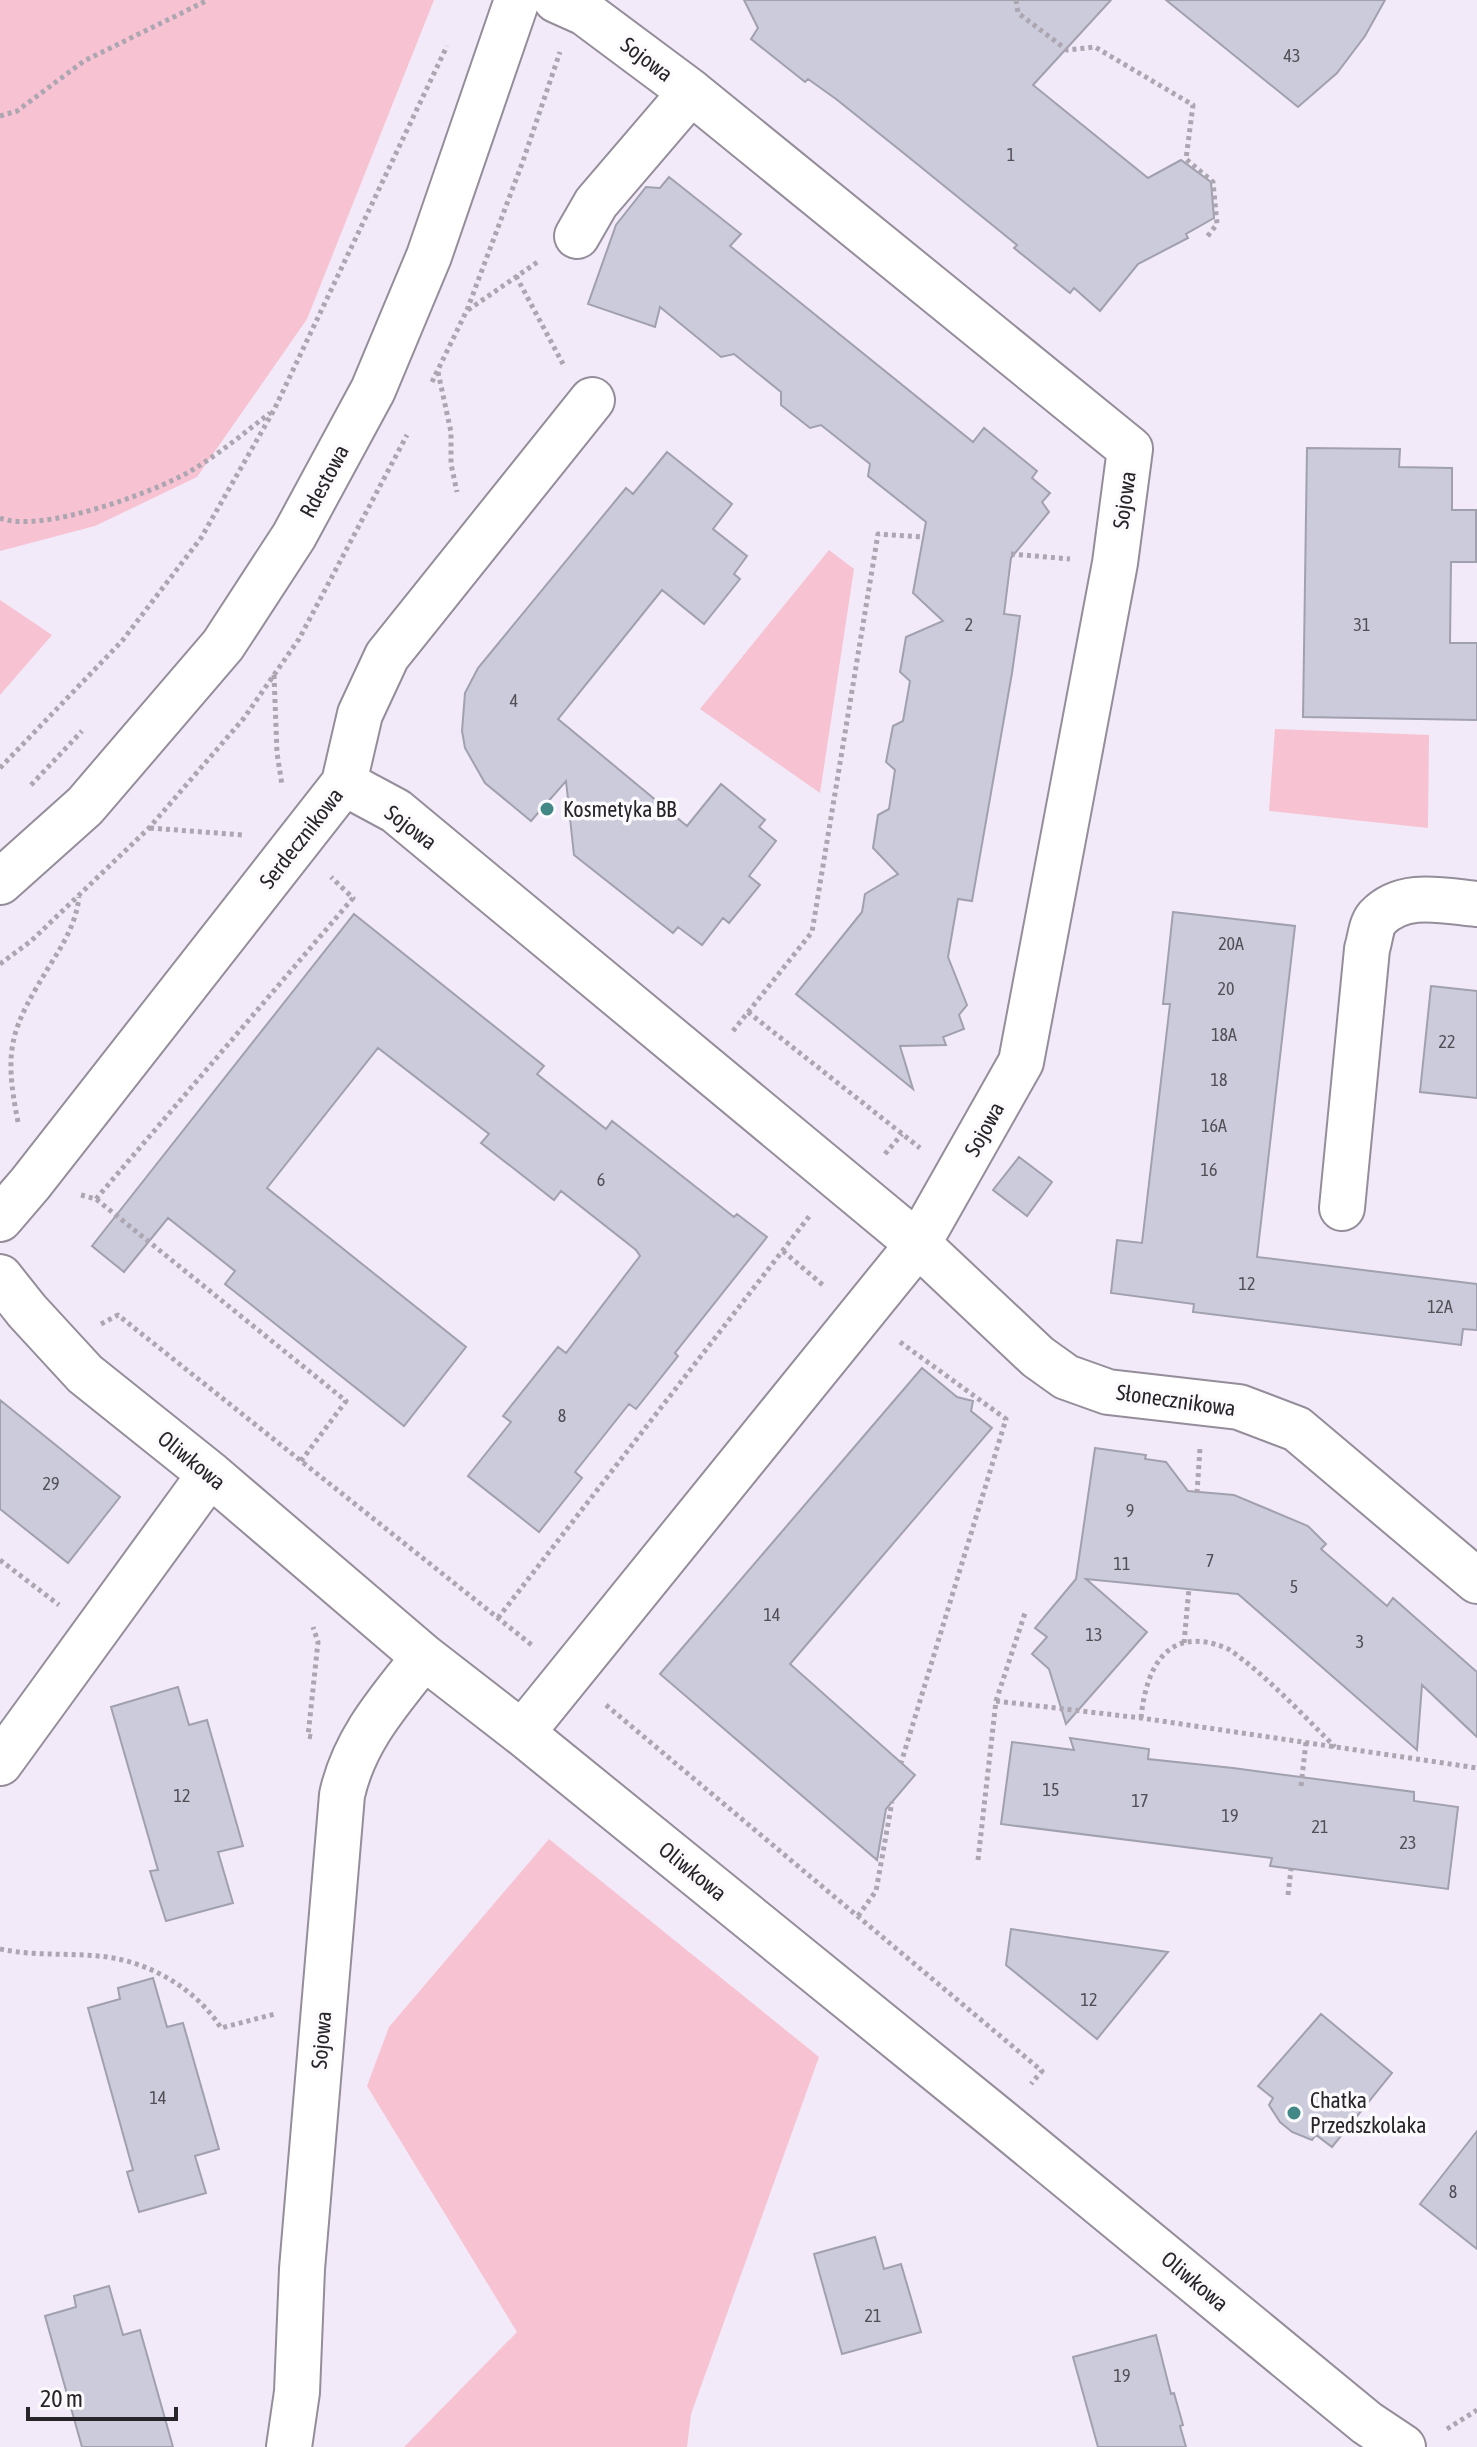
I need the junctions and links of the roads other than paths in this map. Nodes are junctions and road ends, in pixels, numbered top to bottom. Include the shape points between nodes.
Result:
1 (517, 0) edge
2 (556, 0) edge
3 (691, 92) junction
4 (577, 236) road end
5 (592, 400) road end
6 (344, 783) junction
7 (0, 882) edge
8 (1477, 904) edge
9 (1342, 1208) dead end
10 (0, 1219) edge
11 (918, 1244) junction
12 (0, 1277) edge
13 (210, 1474) junction
14 (1477, 1581) edge
15 (424, 1657) junction
16 (522, 1733) junction
17 (0, 1763) edge
18 (289, 2447) edge
19 (1403, 2447) edge

1 - 7 street, Rdestowa via 429,256 373,390 294,536 213,657 85,806
2 - 3 street, Sojowa via 585,13
3 - 4 street via 596,203
3 - 11 street, Sojowa via 1130,449 1115,563 1021,1062
5 - 6 street, Serdecznikowa via 387,656 360,714
6 - 10 street, Serdecznikowa
6 - 11 street, Sojowa via 396,811
8 - 9 street via 1419,898 1397,904 1376,919 1367,949
11 - 14 street, Słonecznikowa via 1066,1377 1108,1392 1239,1407 1297,1429
11 - 16 street, Sojowa
12 - 13 street, Oliwkowa via 85,1374
13 - 15 street, Oliwkowa
13 - 17 street
15 - 16 street, Oliwkowa
15 - 18 street, Sojowa via 373,1721 347,1772 342,1795
16 - 19 street, Oliwkowa via 1367,2423

